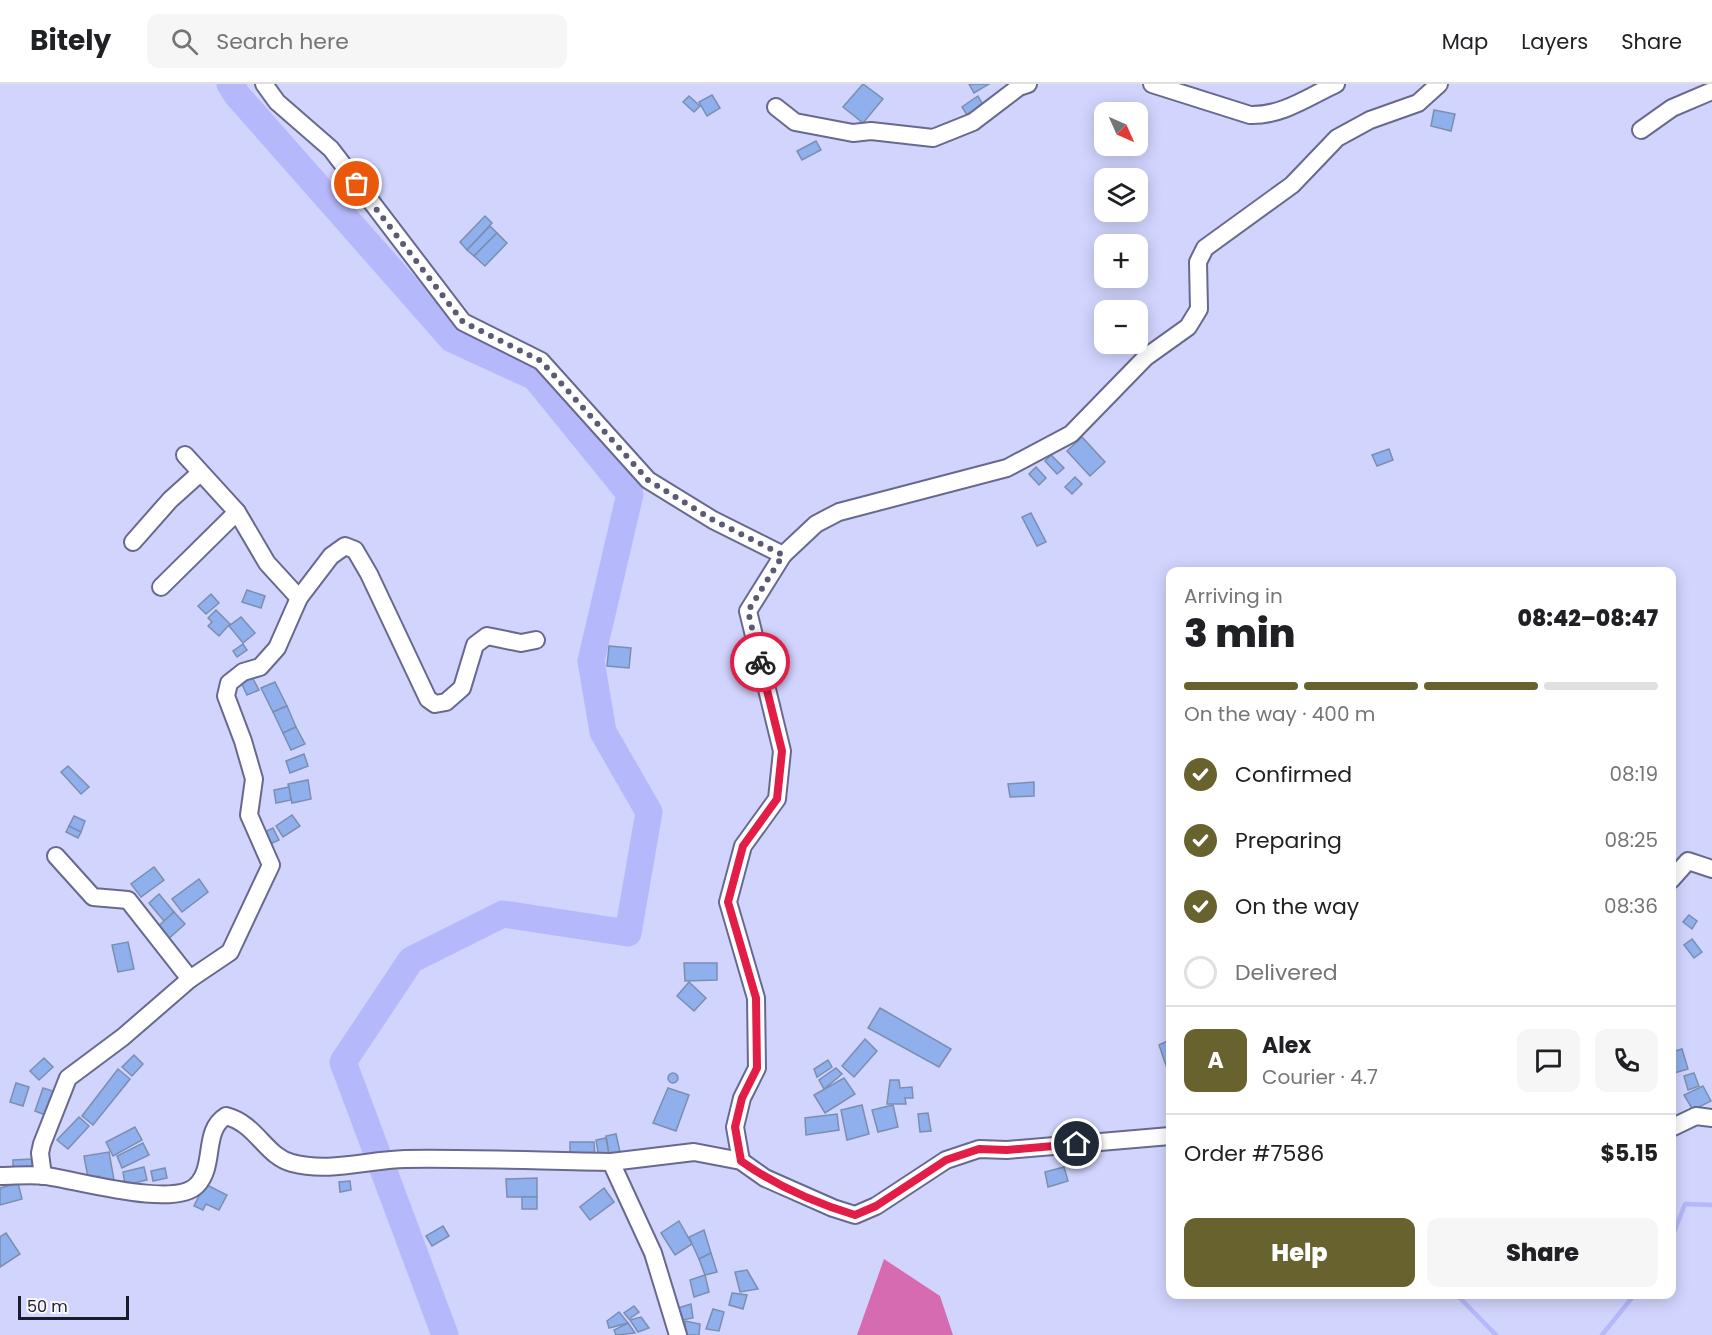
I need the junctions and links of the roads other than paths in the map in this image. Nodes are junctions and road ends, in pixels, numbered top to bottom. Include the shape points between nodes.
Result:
1 (264, 84) edge
2 (1028, 84) edge
3 (1152, 84) edge
4 (1336, 84) edge
5 (1439, 84) edge
6 (1712, 91) edge
7 (776, 107) dead end
8 (1641, 130) dead end
9 (185, 455) dead end
10 (200, 473) junction
11 (237, 512) junction
12 (134, 542) dead end
13 (783, 555) junction
14 (162, 587) dead end
15 (299, 598) junction
16 (536, 640) dead end
17 (56, 856) dead end
18 (1712, 869) edge
19 (1676, 874) edge
20 (190, 979) junction
21 (1712, 1118) edge
22 (1676, 1126) edge
23 (1166, 1136) edge
24 (741, 1161) junction
25 (611, 1162) junction
26 (0, 1176) edge
27 (43, 1176) junction
28 (678, 1335) edge

1 - 13 street via 277,102 331,149 463,322 541,361 648,480 713,520
2 - 7 street via 974,122 933,138 871,131 853,133 795,122
3 - 4 street via 1263,116
5 - 13 street via 1418,103 1370,120 1337,138 1292,185 1205,248 1198,262 1198,309 1188,327 1146,357 1071,434 1007,468 839,512 816,524
6 - 8 street via 1672,108
9 - 10 street
10 - 11 street
10 - 12 street via 170,500
11 - 14 street
11 - 15 street via 267,563
13 - 24 street via 748,611 782,751 777,799 743,846 728,902 756,998 757,1068 742,1098 735,1127
15 - 16 street via 332,556 345,546 355,550 428,699 435,704 446,702 462,688 475,645 487,636 521,643
15 - 20 street via 277,648 260,667 243,672 229,683 226,696 254,779 249,815 271,865 230,952
17 - 20 street via 93,897 128,900
18 - 19 street via 1688,861
20 - 27 street via 68,1078 42,1144
21 - 22 street via 1696,1116
23 - 24 street via 979,1149 946,1160 876,1206 855,1215 765,1178
24 - 25 street via 694,1152
25 - 27 street via 404,1159 362,1161 333,1168 291,1163 277,1156 252,1128 226,1116 212,1138 208,1169 188,1192 131,1193
25 - 28 street via 653,1253
26 - 27 street

